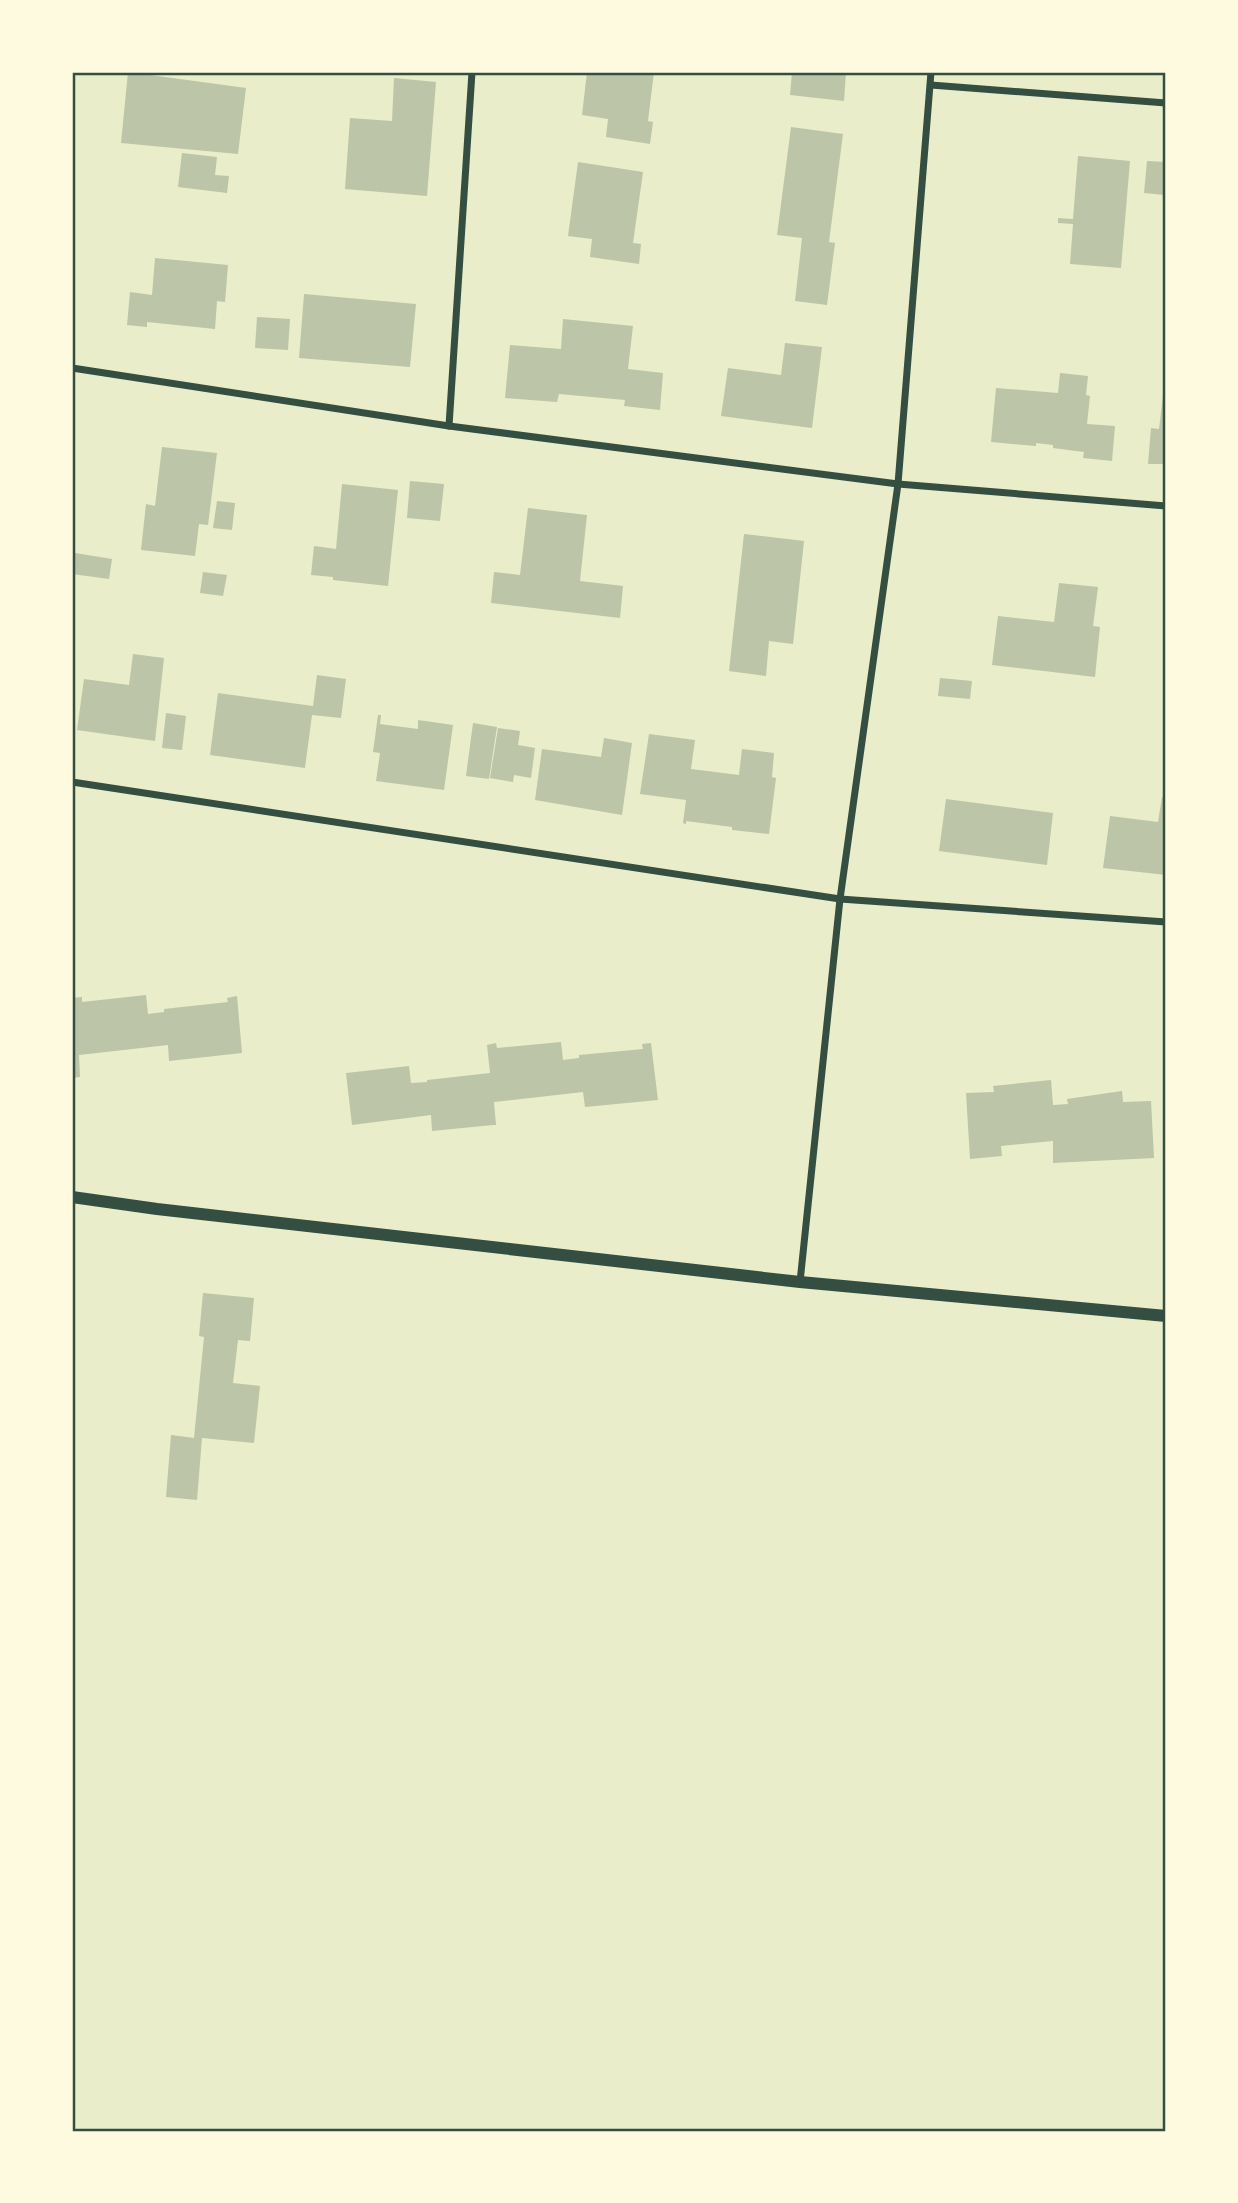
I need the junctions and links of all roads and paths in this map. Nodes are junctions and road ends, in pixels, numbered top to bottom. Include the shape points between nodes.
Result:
1 (472, 72) edge
2 (931, 72) edge
3 (930, 85) junction
4 (1166, 103) edge
5 (72, 368) edge
6 (449, 426) junction
7 (898, 484) junction
8 (1166, 506) edge
9 (72, 782) edge
10 (840, 899) junction
11 (1166, 922) edge
12 (72, 1197) edge
13 (800, 1282) junction
14 (1166, 1316) edge

1 - 6 street
2 - 3 street
3 - 4 street
3 - 7 street
5 - 6 street
6 - 7 street
7 - 8 street
7 - 10 street
9 - 10 street
10 - 11 street
10 - 13 street
12 - 13 street
13 - 14 street

